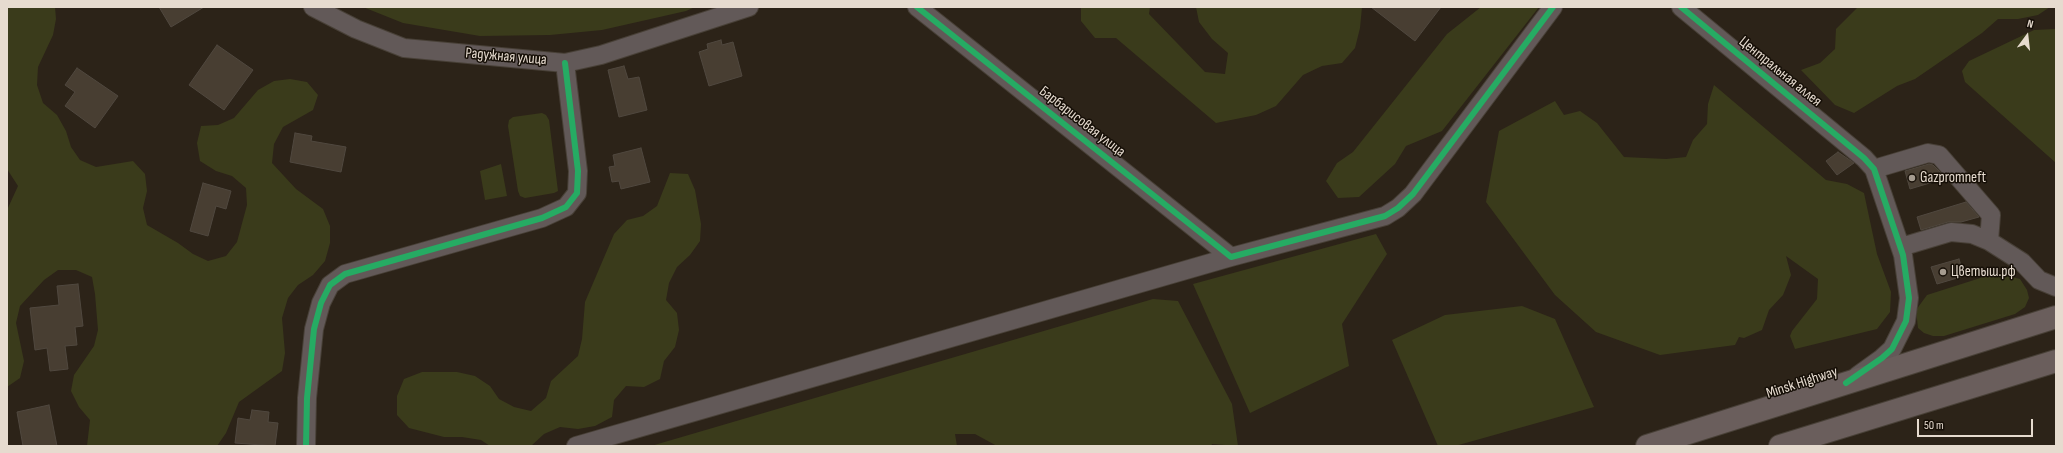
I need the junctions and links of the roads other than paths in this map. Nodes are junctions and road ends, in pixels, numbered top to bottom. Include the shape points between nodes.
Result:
1 (313, 7) edge
2 (749, 7) edge
3 (917, 7) edge
4 (1553, 7) edge
5 (1681, 7) edge
6 (565, 63) junction
7 (1869, 163) junction
8 (1989, 241) junction
9 (1901, 247) junction
10 (1231, 257) junction
11 (2056, 287) edge
12 (2056, 316) edge
13 (2056, 361) edge
14 (1846, 383) junction
15 (306, 446) edge
16 (576, 446) edge
17 (1647, 446) edge
18 (1780, 446) edge

1 - 6 street, Радужная улица via 356,29 404,48
2 - 6 street, Радужная улица via 601,55
3 - 10 street, Барбарисовая улица
4 - 10 street via 1413,194 1398,208 1385,216
5 - 7 street, Центральная аллея
6 - 15 street via 578,171 577,193 566,207 542,218 345,274 330,285 321,303 314,329 307,398
7 - 8 street via 1928,153 1939,155 1991,215
7 - 9 street
8 - 9 street via 1972,234 1951,232
8 - 11 street via 2022,262 2039,280
9 - 14 street via 1909,298 1906,321 1892,349
10 - 16 street
12 - 14 highway, Minsk Highway
13 - 18 highway
14 - 17 highway, Minsk Highway

